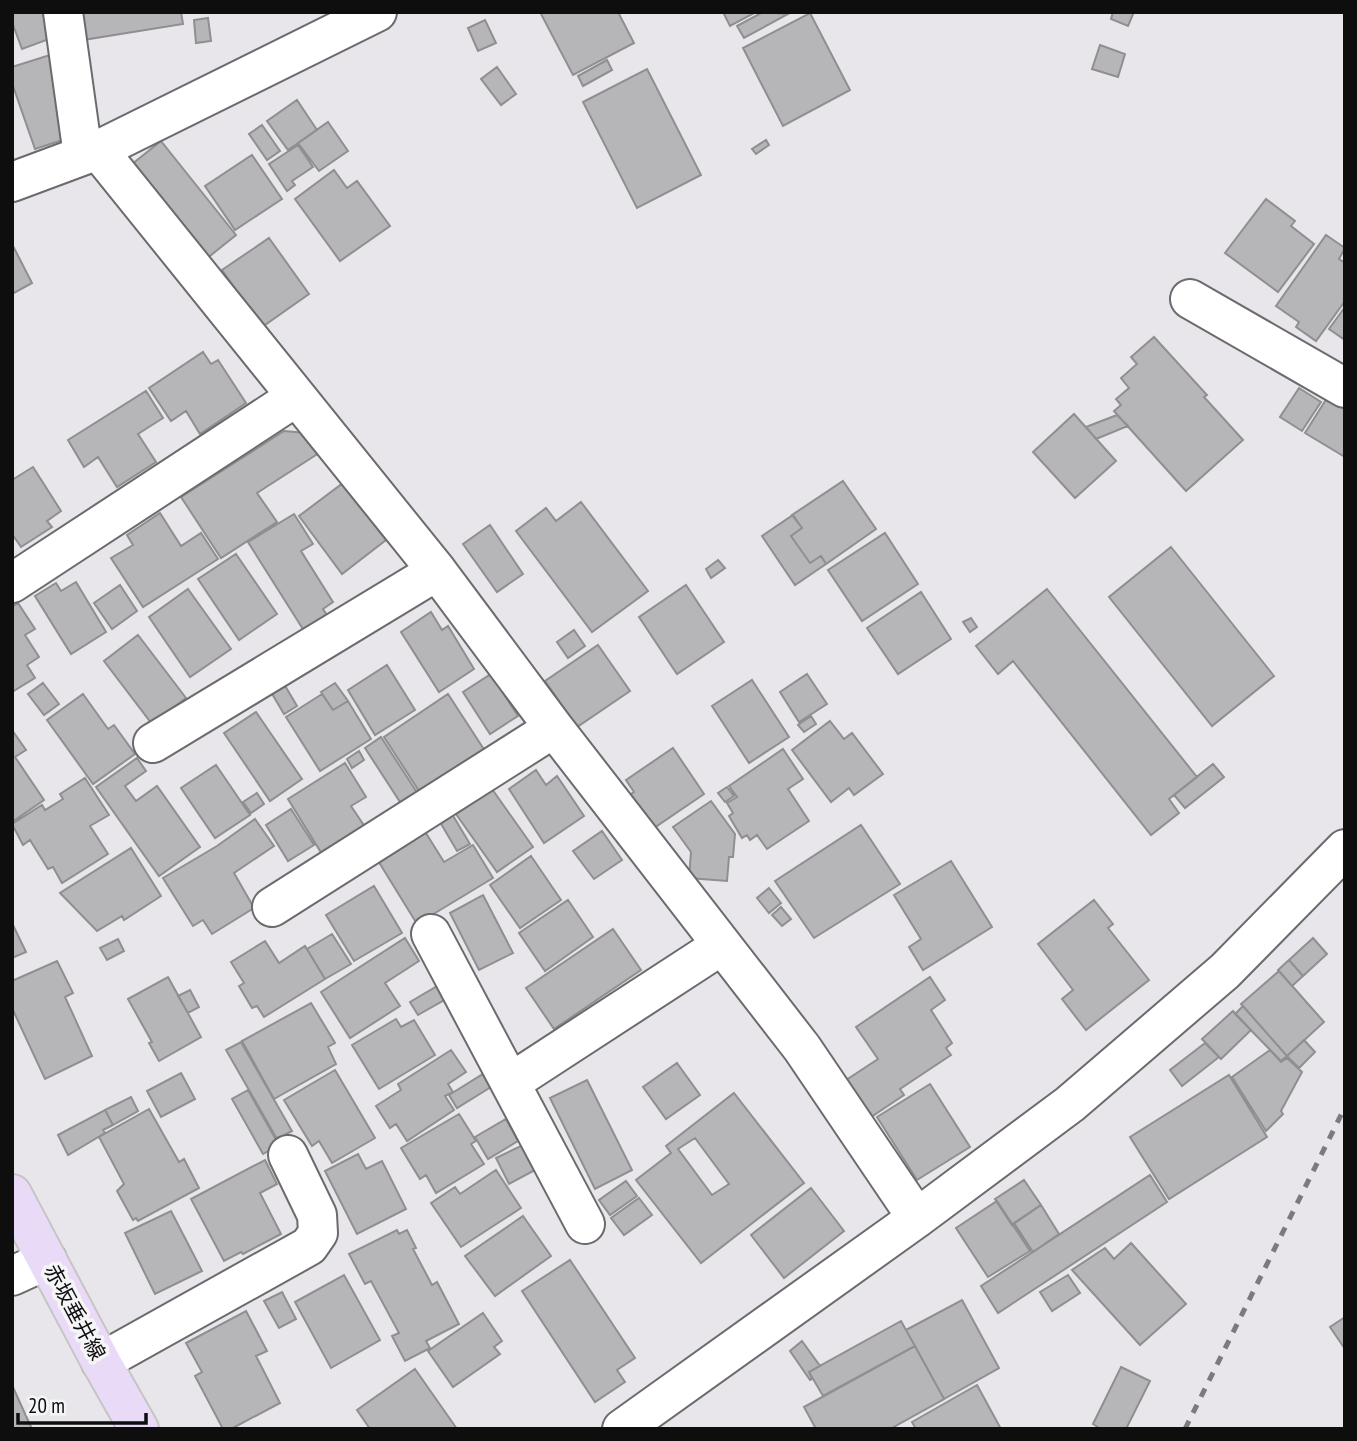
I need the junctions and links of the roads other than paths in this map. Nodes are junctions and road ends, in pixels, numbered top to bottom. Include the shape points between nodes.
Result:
1 (62, 12) edge
2 (377, 12) edge
3 (90, 153) junction
4 (12, 182) edge
5 (1190, 299) dead end
6 (1345, 388) edge
7 (296, 397) junction
8 (437, 571) junction
9 (12, 583) edge
10 (554, 728) junction
11 (153, 743) dead end
12 (1345, 849) edge
13 (272, 907) dead end
14 (430, 934) dead end
15 (722, 945) junction
16 (510, 1083) junction
17 (288, 1155) dead end
18 (12, 1194) edge
19 (917, 1218) junction
20 (585, 1224) dead end
21 (47, 1259) junction
22 (12, 1276) edge
23 (101, 1362) junction
24 (139, 1429) edge
25 (622, 1429) edge

1 - 3 street
2 - 3 street
3 - 4 street
3 - 7 street
5 - 6 street
7 - 8 street
7 - 9 street
8 - 10 street
8 - 11 street
10 - 13 street
10 - 15 street
12 - 19 street via 1225,971 1070,1104
14 - 16 street
15 - 16 street
15 - 19 street via 823,1077
16 - 20 street
17 - 23 street via 317,1215 318,1233 309,1247
18 - 21 main road, 赤坂垂井線
19 - 25 street
21 - 22 street
21 - 23 main road, 赤坂垂井線
23 - 24 main road, 赤坂垂井線

